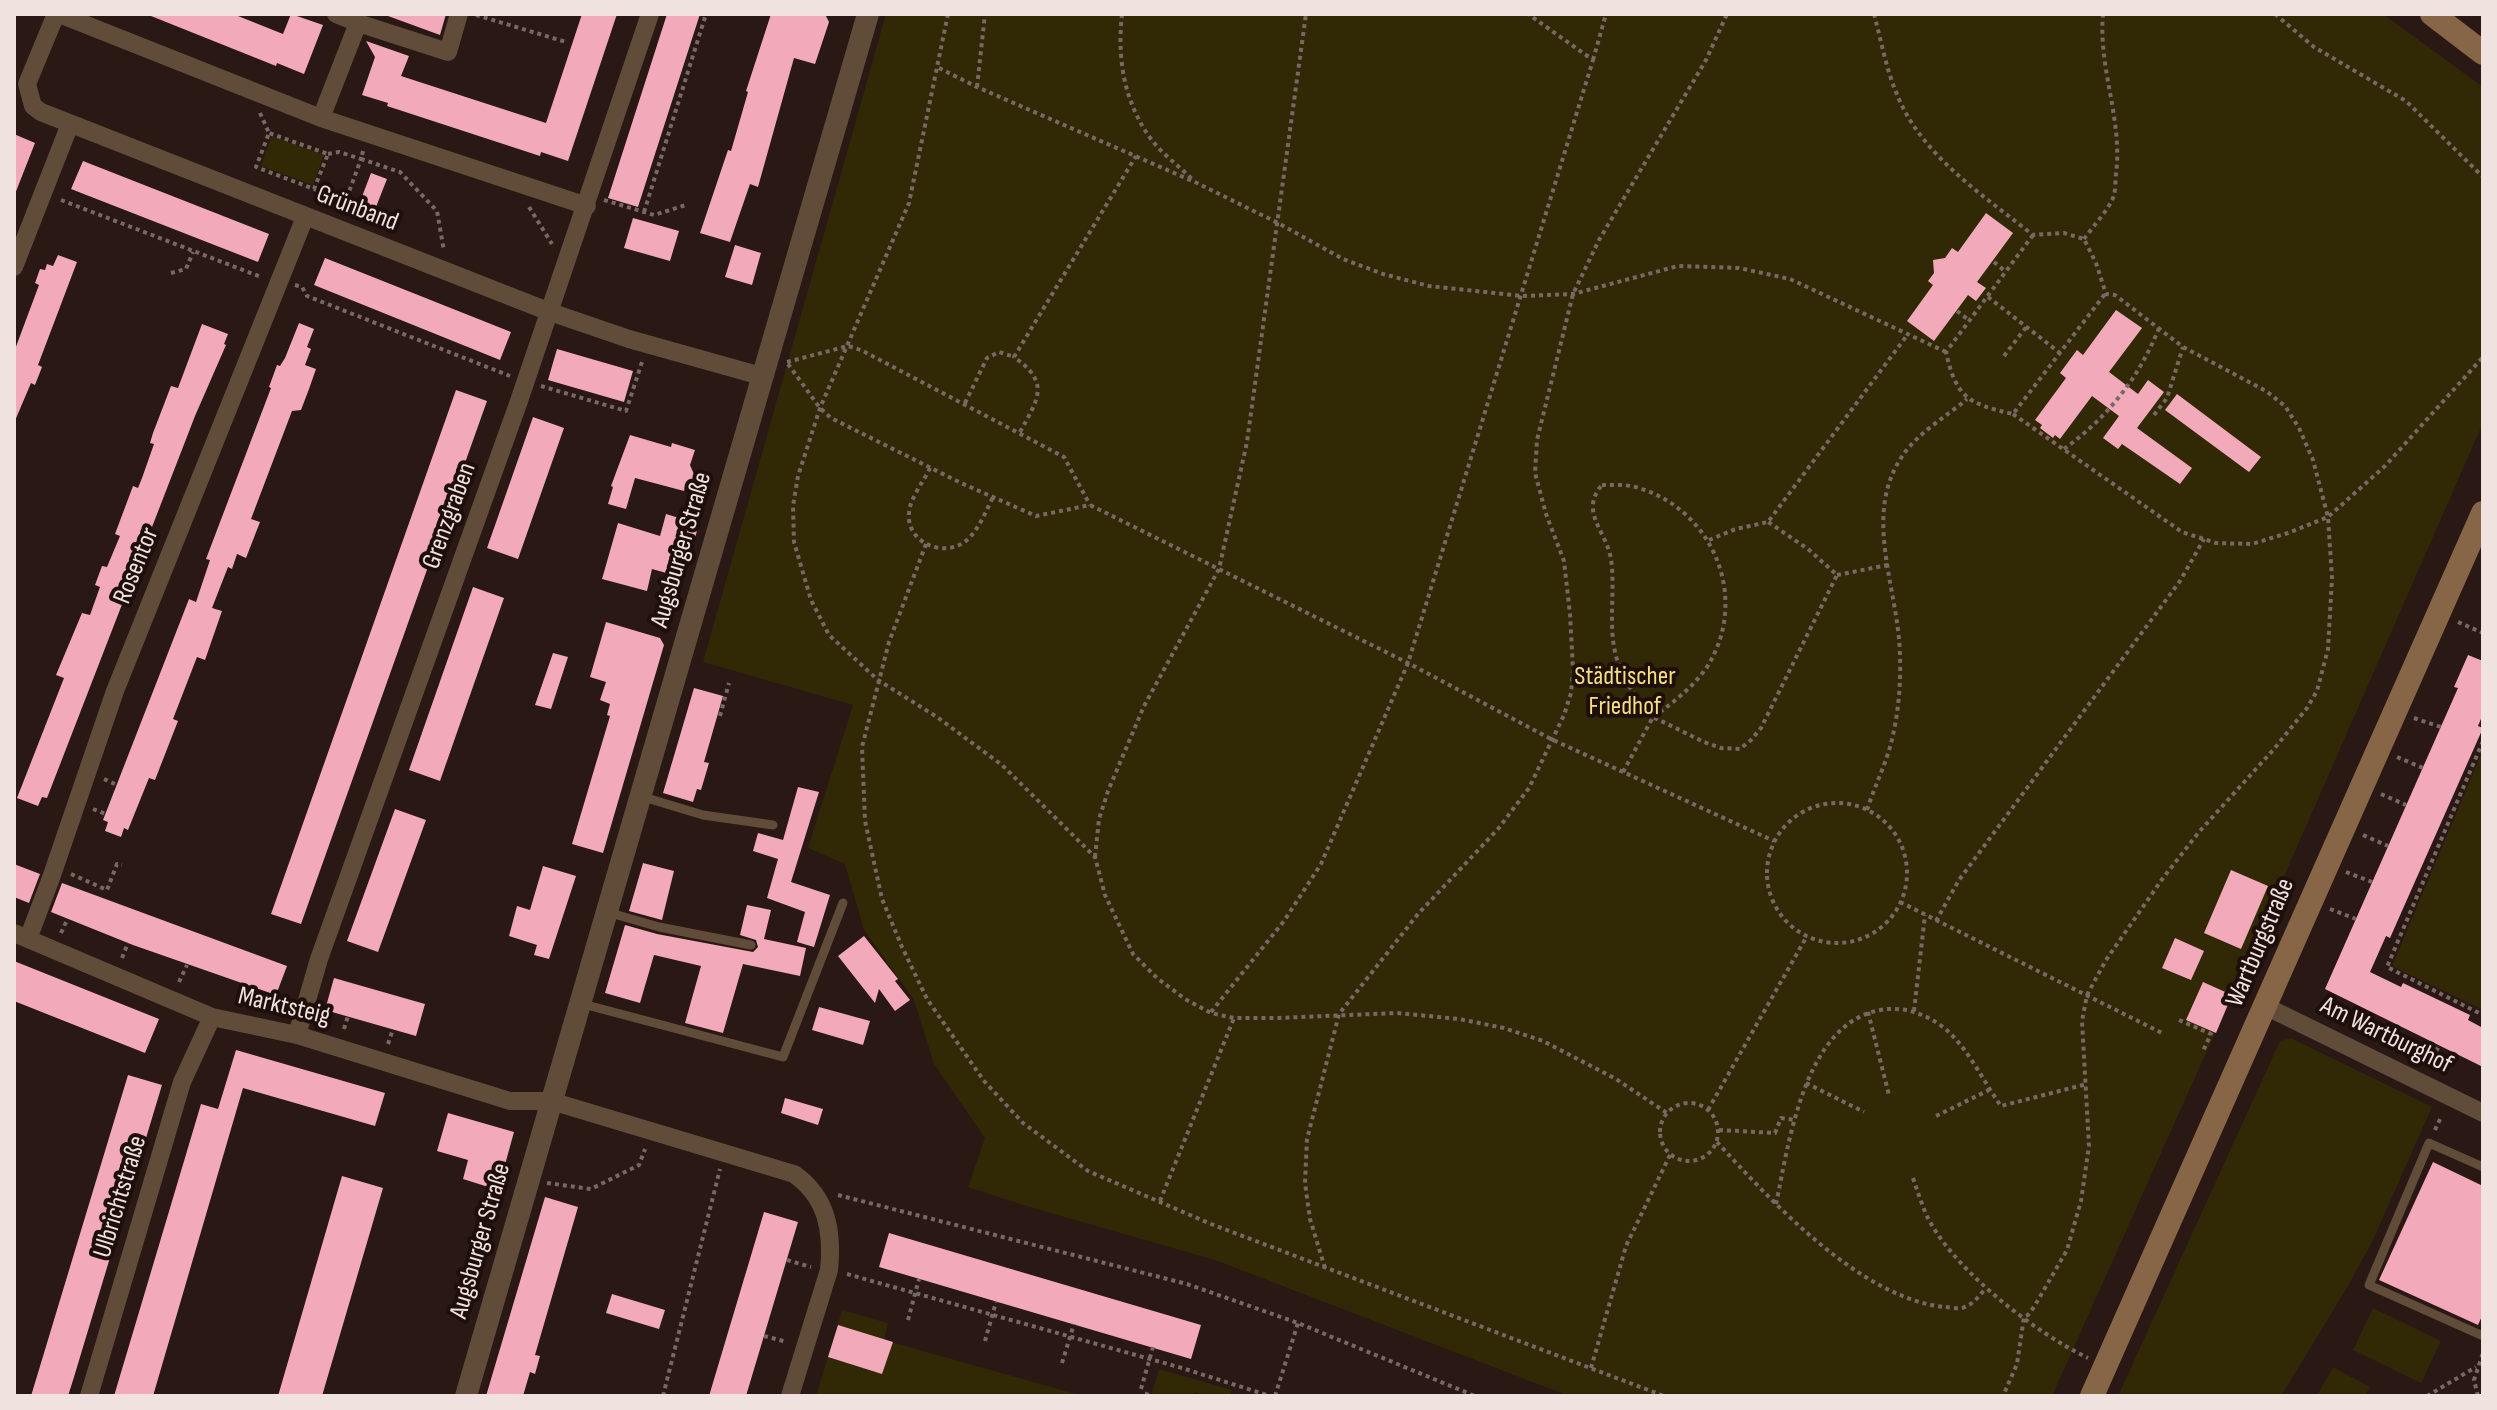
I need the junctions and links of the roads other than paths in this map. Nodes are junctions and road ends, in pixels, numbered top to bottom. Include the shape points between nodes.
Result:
1 (57, 14) edge
2 (336, 14) edge
3 (459, 14) edge
4 (650, 14) edge
5 (868, 14) edge
6 (2432, 14) edge
7 (358, 23) junction
8 (2483, 53) edge
9 (321, 118) junction
10 (70, 124) junction
11 (589, 201) junction
12 (305, 217) junction
13 (14, 267) edge
14 (550, 312) junction
15 (761, 376) junction
16 (2483, 513) edge
17 (640, 796) junction
18 (773, 825) dead end
19 (843, 903) dead end
20 (607, 912) junction
21 (21, 936) edge
22 (751, 945) dead end
23 (579, 1003) junction
24 (2265, 1006) junction
25 (212, 1017) junction
26 (297, 1035) junction
27 (551, 1101) junction
28 (2483, 1113) edge
29 (2483, 1167) edge
30 (2483, 1336) edge
31 (89, 1396) edge
32 (466, 1396) edge
33 (790, 1396) edge
34 (2092, 1396) edge

1 - 9 street, Grünband
1 - 10 street, Grünband via 27,84 33,106
2 - 7 street
3 - 7 street via 448,52
4 - 11 street, Grenzgraben
5 - 15 street, Augsburger Straße
6 - 8 main road
7 - 9 street
9 - 11 street, Grünband
10 - 12 street, Grünband
10 - 13 street
11 - 14 street, Grenzgraben
12 - 14 street, Grünband
12 - 21 street, Rosentor via 115,691 55,866
14 - 15 street, Grünband
14 - 26 street, Grenzgraben via 322,950
15 - 17 street, Augsburger Straße
16 - 24 main road, Wartburgstraße
17 - 18 lane via 703,815
17 - 20 street, Augsburger Straße
19 - 23 lane via 783,1057
20 - 22 lane
20 - 23 street, Augsburger Straße
21 - 25 street, Marktsteig
23 - 27 street, Augsburger Straße
24 - 28 street, Am Wartburghof
24 - 34 main road, Wartburgstraße
25 - 26 street, Marktsteig
25 - 31 street, Ulbrichtstraße via 182,1082
26 - 27 street, Marktsteig via 510,1101
27 - 32 street, Augsburger Straße
27 - 33 street via 794,1174 808,1184 821,1201 831,1252
29 - 30 lane via 2429,1143 2369,1285

